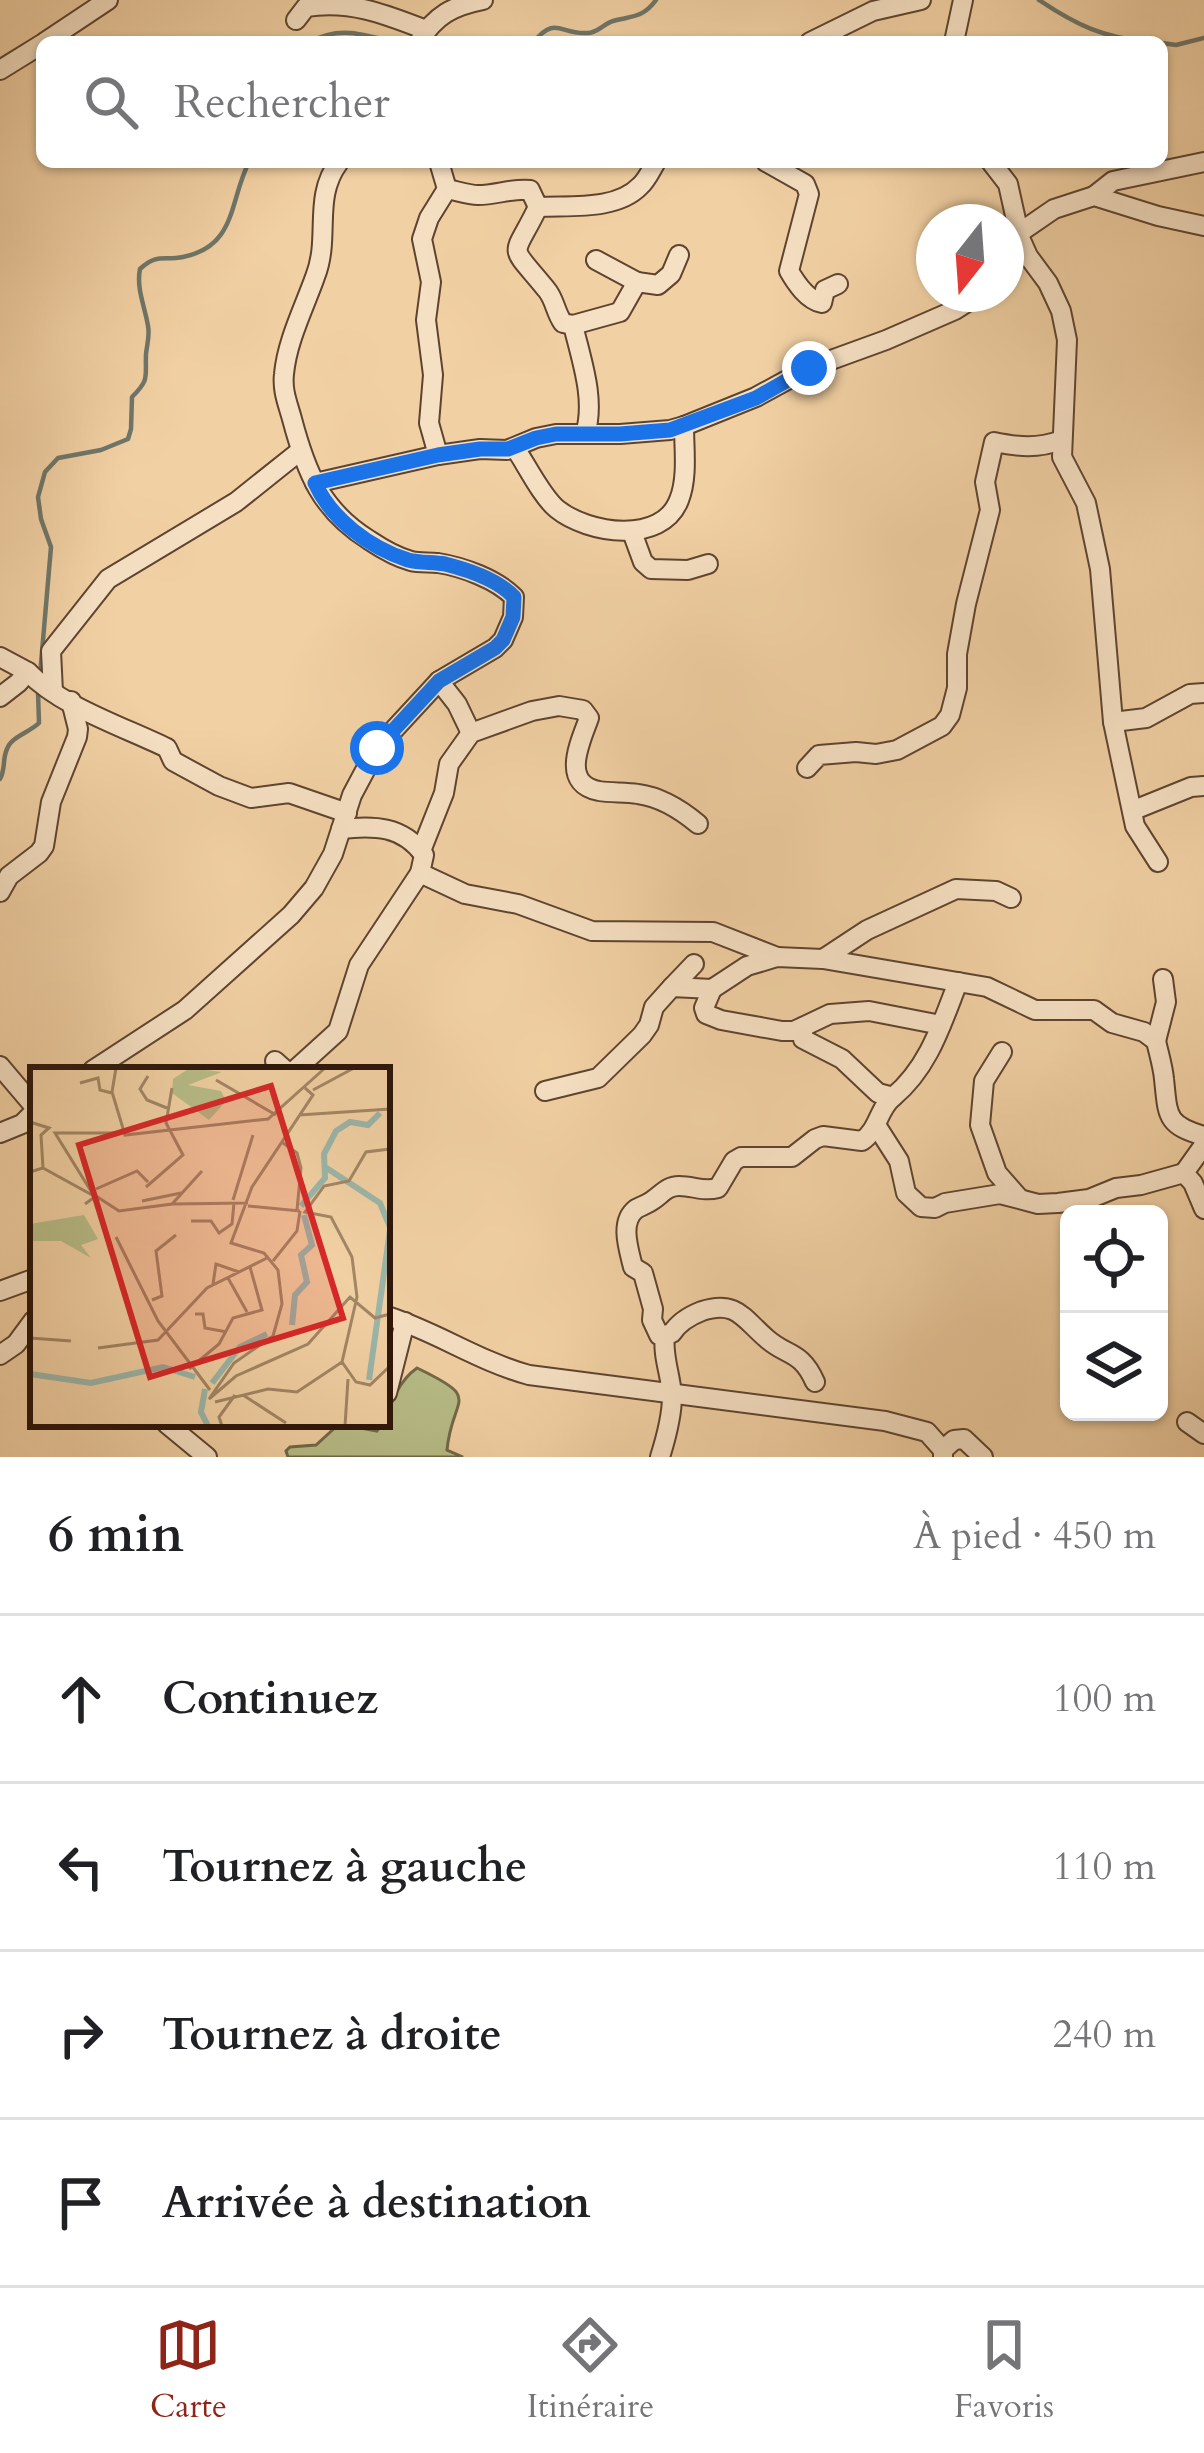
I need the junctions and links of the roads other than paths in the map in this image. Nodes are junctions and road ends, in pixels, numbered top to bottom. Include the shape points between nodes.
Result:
1 (108, 0) edge
2 (484, 0) edge
3 (921, 0) edge
4 (963, 0) edge
5 (296, 20) dead end
6 (54, 36) edge
7 (420, 36) edge
8 (423, 36) edge
9 (822, 36) edge
10 (955, 36) edge
11 (36, 48) edge
12 (0, 70) edge
13 (1204, 162) edge
14 (336, 168) edge
15 (441, 168) edge
16 (652, 168) edge
17 (777, 168) edge
18 (996, 168) edge
19 (447, 189) junction
20 (1094, 196) junction
21 (1009, 204) edge
22 (538, 207) junction
23 (1204, 226) edge
24 (1024, 229) edge
25 (1024, 252) edge
26 (679, 256) dead end
27 (596, 260) dead end
28 (637, 283) junction
29 (838, 284) dead end
30 (950, 312) edge
31 (573, 325) junction
32 (684, 425) junction
33 (585, 434) junction
34 (1062, 440) junction
35 (515, 448) junction
36 (300, 451) junction
37 (438, 455) junction
38 (315, 483) junction
39 (632, 532) junction
40 (708, 565) dead end
41 (0, 657) edge
42 (28, 672) junction
43 (439, 681) junction
44 (1204, 693) edge
45 (62, 696) junction
46 (0, 697) edge
47 (1113, 722) junction
48 (471, 733) junction
49 (807, 768) dead end
50 (1204, 786) edge
51 (1133, 811) junction
52 (344, 821) junction
53 (698, 824) dead end
54 (421, 851) junction
55 (1158, 862) dead end
56 (420, 873) junction
57 (0, 892) edge
58 (1011, 898) dead end
59 (777, 957) junction
60 (823, 959) junction
61 (694, 964) dead end
62 (1163, 979) dead end
63 (958, 982) junction
64 (672, 987) junction
65 (712, 989) junction
66 (941, 1024) junction
67 (803, 1027) junction
68 (1156, 1041) junction
69 (1002, 1052) dead end
70 (0, 1066) edge
71 (98, 1067) edge
72 (299, 1067) edge
73 (545, 1091) dead end
74 (893, 1097) junction
75 (30, 1117) edge
76 (876, 1125) junction
77 (0, 1133) edge
78 (1204, 1141) edge
79 (1184, 1173) junction
80 (1019, 1198) junction
81 (1204, 1209) edge
82 (30, 1284) edge
83 (0, 1292) edge
84 (396, 1319) edge
85 (30, 1325) edge
86 (664, 1335) junction
87 (0, 1355) edge
88 (390, 1368) edge
89 (815, 1382) dead end
90 (672, 1394) junction
91 (1187, 1422) dead end
92 (171, 1427) edge
93 (1204, 1434) edge
94 (943, 1454) edge
95 (207, 1457) edge
96 (660, 1457) edge
97 (983, 1457) edge

1 - 6 street
2 - 8 street via 444,13
3 - 9 street via 873,11
4 - 10 street
5 - 7 street via 306,7 355,4
11 - 12 street
13 - 20 street via 1113,181
14 - 36 street via 322,201 319,269 284,370
15 - 19 street
16 - 22 street via 628,196
17 - 29 street via 809,194 789,271 815,302
18 - 21 street
19 - 22 street via 477,196 530,190
19 - 37 street via 422,239 430,268 429,422
20 - 23 street
20 - 24 street via 1054,208
22 - 31 street via 517,250 557,315
25 - 34 street via 1048,284 1067,340
26 - 28 street via 658,285
27 - 28 street
28 - 31 street via 620,312
30 - 32 street
31 - 33 street via 586,379
32 - 33 street
32 - 39 street via 678,504 665,521
33 - 35 street
34 - 47 street via 1100,569
34 - 49 street via 1022,448 994,442 985,482 990,510 966,604 957,688 942,726 897,750 818,754
35 - 37 street
35 - 39 street via 556,508
36 - 38 street
36 - 45 street via 236,502 108,579 51,651
37 - 38 street
38 - 43 street via 336,515 382,549 476,574 514,597 503,640
39 - 40 street via 651,569
41 - 42 street
42 - 45 street
42 - 46 street
43 - 48 street
43 - 52 street via 377,748
44 - 47 street via 1146,718
45 - 52 street via 167,748 173,761 219,786 250,798 289,793
45 - 57 street via 78,729 44,846
47 - 51 street
48 - 53 street via 532,711 583,710 589,718 575,757 579,781 656,798
48 - 54 street via 449,764
50 - 51 street
51 - 55 street
52 - 54 street via 385,827
52 - 71 street via 314,889 291,915 184,1010
54 - 56 street
56 - 59 street via 592,932 713,932
56 - 72 street via 359,965 338,1031
58 - 60 street via 956,889
59 - 60 street
59 - 65 street
60 - 63 street
61 - 64 street
62 - 68 street
63 - 66 street
63 - 68 street via 1035,1010 1094,1010
64 - 65 street
64 - 73 street via 642,1035 598,1078
65 - 67 street via 704,1008 713,1017 782,1031
66 - 67 street via 869,1011 830,1014
66 - 74 street via 911,1081
67 - 74 street via 803,1039
68 - 78 street via 1167,1112
69 - 80 street via 984,1081 980,1125 997,1174
70 - 75 street
74 - 76 street
75 - 77 street
76 - 80 street via 899,1161 906,1193 921,1207
76 - 86 street via 862,1141 823,1136 792,1156 742,1157 718,1188 676,1185 637,1208 626,1226 629,1252 643,1273 655,1330
78 - 79 street
79 - 80 street via 1089,1198
79 - 81 street
82 - 83 street
84 - 88 street
84 - 90 street via 529,1375
85 - 87 street
86 - 89 street via 691,1315 727,1306 799,1358
86 - 90 street
90 - 94 street via 885,1421 927,1432
90 - 96 street
91 - 93 street
92 - 95 street
94 - 97 street via 964,1439

